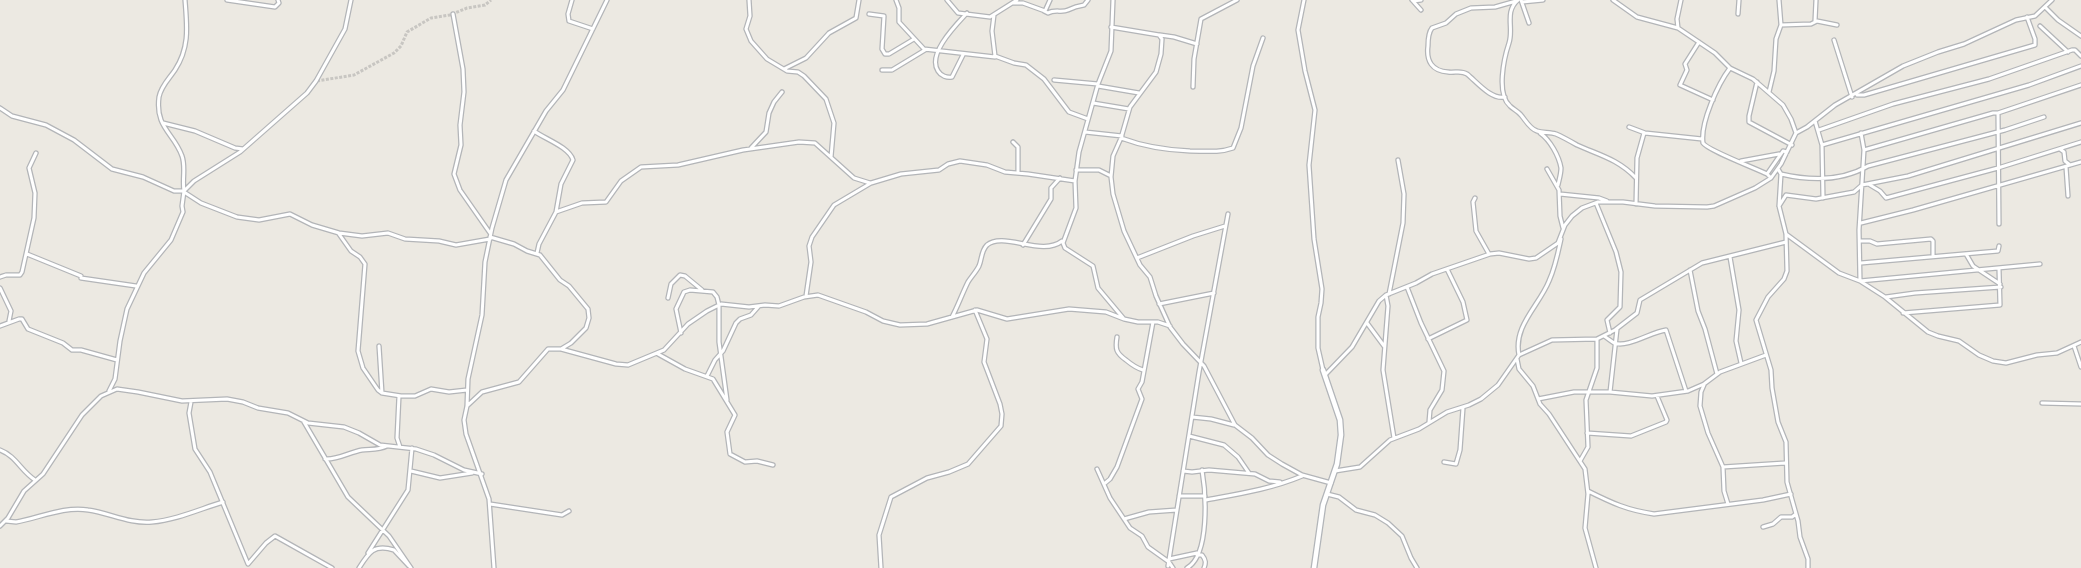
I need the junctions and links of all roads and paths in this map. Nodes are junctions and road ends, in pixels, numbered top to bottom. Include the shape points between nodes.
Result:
1 (185, 0) edge
2 (227, 0) edge
3 (278, 0) edge
4 (351, 0) edge
5 (572, 0) edge
6 (607, 0) edge
7 (749, 0) edge
8 (859, 0) edge
9 (896, 0) edge
10 (947, 0) edge
11 (1009, 0) edge
12 (1050, 0) edge
13 (1088, 0) edge
14 (1113, 0) edge
15 (1237, 0) edge
16 (1304, 0) edge
17 (1421, 0) edge
18 (1543, 0) edge
19 (1613, 0) edge
20 (1681, 0) edge
21 (1739, 0) edge
22 (1779, 0) edge
23 (1816, 0) edge
24 (2052, 0) edge
25 (1413, 1) edge
26 (1519, 1) edge
27 (1013, 3) edge
28 (2045, 7) junction
29 (1421, 10) dead end
30 (1044, 11) junction
31 (967, 13) junction
32 (453, 14) dead end
33 (869, 14) dead end
34 (1738, 14) dead end
35 (994, 15) junction
36 (2026, 18) junction
37 (1815, 21) junction
38 (1528, 23) dead end
39 (1781, 25) junction
40 (1837, 25) dead end
41 (2040, 26) dead end
42 (1111, 27) junction
43 (1678, 28) junction
44 (593, 29) junction
45 (1159, 35) junction
46 (2081, 36) edge
47 (1263, 38) dead end
48 (914, 39) junction
49 (1834, 40) dead end
50 (1699, 42) junction
51 (1198, 44) junction
52 (926, 50) junction
53 (937, 50) junction
54 (2068, 52) junction
55 (964, 54) junction
56 (2081, 56) edge
57 (996, 57) junction
58 (2081, 66) edge
59 (1730, 68) junction
60 (784, 69) junction
61 (882, 70) dead end
62 (1054, 80) dead end
63 (1756, 82) junction
64 (1098, 85) junction
65 (2081, 85) edge
66 (1193, 87) dead end
67 (782, 92) dead end
68 (1769, 92) junction
69 (1139, 93) junction
70 (1857, 94) junction
71 (1505, 96) junction
72 (1852, 97) junction
73 (1713, 100) junction
74 (1093, 103) junction
75 (0, 108) edge
76 (1129, 110) junction
77 (1998, 113) junction
78 (2044, 117) dead end
79 (1088, 119) junction
80 (1815, 121) junction
81 (162, 123) junction
82 (2081, 123) edge
83 (1629, 127) dead end
84 (533, 130) junction
85 (1819, 130) junction
86 (1999, 131) junction
87 (1085, 132) junction
88 (1539, 132) junction
89 (1644, 133) junction
90 (1796, 133) junction
91 (1861, 133) junction
92 (1121, 137) junction
93 (1702, 138) junction
94 (1013, 142) dead end
95 (2081, 142) edge
96 (1792, 145) junction
97 (1822, 145) junction
98 (751, 149) junction
99 (2059, 149) junction
100 (243, 150) junction
101 (1864, 150) junction
102 (1998, 150) junction
103 (1787, 152) junction
104 (36, 153) dead end
105 (1779, 154) junction
106 (831, 158) junction
107 (1398, 160) dead end
108 (1740, 161) junction
109 (2081, 163) edge
110 (2071, 166) junction
111 (2066, 167) junction
112 (1863, 168) junction
113 (1998, 168) junction
114 (1547, 169) dead end
115 (1778, 169) junction
116 (1076, 170) junction
117 (1018, 173) junction
118 (1767, 174) junction
119 (1781, 174) junction
120 (1111, 176) junction
121 (1060, 178) junction
122 (1636, 178) junction
123 (1770, 178) junction
124 (1822, 179) junction
125 (1075, 181) junction
126 (870, 183) junction
127 (1869, 184) junction
128 (1862, 185) junction
129 (1558, 186) junction
130 (1998, 187) junction
131 (184, 191) junction
132 (1560, 194) junction
133 (2068, 196) dead end
134 (1475, 198) dead end
135 (1823, 198) junction
136 (1608, 201) junction
137 (1596, 203) junction
138 (1636, 204) junction
139 (1779, 206) junction
140 (556, 212) junction
141 (1228, 214) dead end
142 (1861, 223) junction
143 (1999, 224) dead end
144 (1226, 226) junction
145 (1563, 229) junction
146 (339, 233) junction
147 (1786, 234) junction
148 (1561, 236) junction
149 (490, 237) junction
150 (1062, 240) junction
151 (1861, 241) junction
152 (1786, 242) junction
153 (1023, 245) junction
154 (1052, 245) junction
155 (1999, 246) dead end
156 (1065, 248) junction
157 (537, 253) junction
158 (27, 254) junction
159 (1489, 254) junction
160 (1966, 254) junction
161 (1933, 256) junction
162 (1730, 257) junction
163 (1137, 258) junction
164 (1861, 263) junction
165 (2040, 264) dead end
166 (1447, 268) junction
167 (1999, 269) junction
168 (1690, 270) junction
169 (1979, 271) junction
170 (0, 277) edge
171 (1990, 278) junction
172 (1860, 281) junction
173 (2000, 285) junction
174 (137, 286) junction
175 (1407, 287) junction
176 (0, 288) edge
177 (1992, 288) junction
178 (702, 290) junction
179 (1214, 293) junction
180 (1388, 295) junction
181 (806, 296) junction
182 (1885, 297) junction
183 (668, 298) dead end
184 (1160, 304) junction
185 (720, 305) junction
186 (759, 306) junction
187 (976, 310) junction
188 (1903, 313) junction
189 (952, 317) junction
190 (1124, 318) junction
191 (9, 321) junction
192 (1153, 322) junction
193 (1367, 323) junction
194 (0, 326) edge
195 (1170, 327) junction
196 (1617, 329) junction
197 (681, 333) junction
198 (1610, 333) junction
199 (1603, 336) junction
200 (1117, 337) dead end
201 (1428, 339) junction
202 (1597, 339) junction
203 (2081, 342) edge
204 (1615, 343) junction
205 (379, 346) dead end
206 (1384, 346) junction
207 (2074, 346) junction
208 (561, 349) junction
209 (657, 354) junction
210 (722, 354) junction
211 (1766, 355) junction
212 (1518, 357) junction
213 (117, 360) junction
214 (1201, 363) junction
215 (1741, 363) junction
216 (2081, 367) edge
217 (1143, 370) junction
218 (1324, 373) junction
219 (1716, 374) junction
220 (707, 376) junction
221 (1704, 384) junction
222 (466, 390) junction
223 (109, 391) junction
224 (1686, 391) junction
225 (1588, 392) junction
226 (1610, 392) junction
227 (382, 393) junction
228 (399, 396) junction
229 (1657, 396) junction
230 (1538, 398) junction
231 (727, 401) junction
232 (191, 402) junction
233 (2042, 403) dead end
234 (2081, 404) edge
235 (467, 406) junction
236 (1464, 408) junction
237 (1192, 417) junction
238 (304, 421) junction
239 (1429, 422) junction
240 (1235, 425) junction
241 (1587, 433) junction
242 (1189, 436) junction
243 (1394, 438) junction
244 (387, 446) junction
245 (401, 447) junction
246 (412, 448) junction
247 (0, 450) edge
248 (325, 459) junction
249 (332, 459) junction
250 (1580, 461) junction
251 (1444, 462) dead end
252 (1785, 463) junction
253 (328, 464) junction
254 (773, 465) dead end
255 (1722, 467) junction
256 (1097, 469) dead end
257 (1202, 470) junction
258 (411, 471) junction
259 (1182, 471) junction
260 (1335, 471) junction
261 (472, 473) junction
262 (482, 474) junction
263 (1250, 474) junction
264 (1302, 475) junction
265 (35, 480) junction
266 (1280, 482) junction
267 (1331, 483) junction
268 (1104, 484) junction
269 (1588, 491) junction
270 (1327, 494) junction
271 (1791, 494) junction
272 (1179, 496) junction
273 (1206, 498) junction
274 (222, 502) junction
275 (490, 504) junction
276 (1728, 504) junction
277 (1177, 510) junction
278 (569, 511) dead end
279 (1796, 514) junction
280 (1124, 519) junction
281 (6, 521) junction
282 (0, 526) edge
283 (1763, 527) dead end
284 (383, 530) junction
285 (368, 553) junction
286 (1197, 554) junction
287 (1169, 560) junction
288 (1168, 566) dead end
289 (411, 567) edge
290 (332, 568) edge
291 (359, 568) edge
292 (494, 568) edge
293 (881, 568) edge
294 (1173, 568) edge
295 (1188, 568) edge
296 (1204, 568) edge
297 (1314, 568) edge
298 (1417, 568) edge
299 (1596, 568) edge
300 (1808, 568) edge

1 - 81 street via 187,43 183,57 160,94
2 - 3 street via 275,7
4 - 100 street via 344,29 316,81
5 - 44 street via 569,21
6 - 44 street
7 - 60 street via 750,16 746,29 749,37 764,57
8 - 60 street via 856,18 829,33 806,58
9 - 48 street via 900,8 899,22
10 - 31 street via 958,13
11 - 27 street
12 - 30 street
13 - 30 street via 1067,10
14 - 42 street
15 - 51 street via 1201,19
16 - 218 street via 1298,30 1316,110 1309,171 1322,289 1318,354
17 - 25 street
18 - 26 street
19 - 43 street via 1637,17
20 - 43 street
21 - 34 street
22 - 39 street
23 - 37 street
24 - 28 street
25 - 29 street
26 - 38 street
26 - 71 street via 1509,18 1510,37 1502,76
26 - 71 street via 1471,8 1456,14 1446,23 1432,28 1428,42 1427,57 1431,64 1446,72 1465,72 1490,93 1499,98
27 - 30 street
27 - 35 street
28 - 36 street via 2038,14
28 - 46 street
31 - 35 street
31 - 53 street
32 - 149 street via 463,76 461,140 454,174 460,190
33 - 48 street via 884,16 882,49 885,54
35 - 57 street via 993,51
36 - 70 street via 1912,62
36 - 70 street via 2035,45 1864,95
37 - 39 street via 1811,24
37 - 40 street
39 - 68 street
41 - 54 street
42 - 45 street
42 - 64 street via 1110,55
43 - 50 street
44 - 84 street via 563,90
45 - 51 street
45 - 69 street via 1162,39 1161,54 1156,72
47 - 92 street via 1233,148 1209,153 1170,151 1146,147
48 - 52 street
49 - 72 street
50 - 59 street
50 - 73 street via 1685,64 1688,70 1680,85
51 - 66 street
52 - 53 street
52 - 61 street via 892,70
53 - 55 street
53 - 55 street via 936,68 950,78
54 - 56 street via 2074,50
54 - 85 street via 1989,79 1893,104
55 - 57 street
57 - 79 street via 1026,64 1044,79 1069,112
58 - 91 street via 2020,88
59 - 63 street
59 - 73 street via 1716,89
60 - 106 street via 804,76 826,99 834,123
62 - 64 street
63 - 68 street
63 - 96 street via 1749,122
64 - 69 street
64 - 74 street
65 - 77 street
67 - 98 street via 769,113 766,132
68 - 90 street via 1783,104
69 - 76 street
70 - 72 street
71 - 88 street via 1509,105
72 - 80 street via 1835,105
73 - 93 street
74 - 76 street
74 - 79 street
75 - 131 street via 12,116 46,125 74,140 112,169 143,177 174,191
76 - 92 street
77 - 86 street
77 - 101 street
78 - 86 street
79 - 87 street
80 - 85 street
80 - 90 street
81 - 100 street via 195,131
81 - 131 street via 183,158
82 - 102 street
83 - 89 street
84 - 140 street via 573,157 561,184
84 - 149 street via 506,180
85 - 97 street
86 - 102 street
86 - 112 street
87 - 92 street
87 - 116 street
88 - 122 street via 1556,134 1597,152 1624,166
88 - 129 street via 1547,138 1557,155 1561,169
89 - 93 street
89 - 122 street via 1637,158
90 - 96 street
91 - 97 street
91 - 101 street
92 - 120 street via 1113,156
93 - 108 street via 1705,147
94 - 117 street via 1018,147
95 - 99 street
96 - 103 street
97 - 124 street
98 - 106 street via 811,142
98 - 140 street via 688,163 638,168 621,181 606,202 582,203
99 - 110 street
99 - 113 street
100 - 131 street via 194,181
101 - 112 street
102 - 113 street
102 - 127 street
103 - 105 street
103 - 115 street
104 - 158 street via 29,168 35,193
105 - 108 street
105 - 118 street
106 - 126 street via 854,178
107 - 180 street via 1403,222
108 - 118 street
109 - 110 street
110 - 111 street
111 - 130 street
111 - 133 street
112 - 124 street
112 - 128 street
113 - 127 street via 1886,198
113 - 130 street
114 - 129 street
115 - 119 street
115 - 123 street
116 - 120 street via 1099,170
116 - 125 street
117 - 121 street
117 - 126 street via 960,161 939,170 901,174
118 - 123 street
119 - 124 street
119 - 139 street
120 - 163 street via 1118,210
121 - 125 street
121 - 153 street via 1051,188 1051,200
122 - 138 street
123 - 138 street via 1755,188 1709,207
124 - 135 street
125 - 150 street via 1076,208
126 - 181 street via 834,205 812,237 808,246 810,262
127 - 128 street
128 - 135 street via 1854,192
128 - 142 street
129 - 132 street
130 - 142 street
130 - 143 street
131 - 146 street via 201,203 237,217 259,220 290,214
131 - 174 street via 183,212 171,240
132 - 136 street
132 - 145 street
134 - 159 street via 1476,230
135 - 139 street via 1788,195
136 - 137 street
136 - 138 street
137 - 145 street via 1582,208
137 - 198 street via 1616,252 1622,278 1620,307 1607,320
139 - 147 street
140 - 157 street
141 - 144 street
142 - 151 street
144 - 163 street
144 - 179 street
145 - 148 street
146 - 149 street via 362,236 388,232 405,239 456,245
146 - 227 street via 365,264 358,351 363,368
147 - 152 street
147 - 172 street via 1839,273
148 - 159 street via 1555,245 1533,259
148 - 212 street via 1549,281 1517,342
149 - 157 street
149 - 222 street via 484,268 480,330
150 - 154 street
150 - 156 street
151 - 161 street via 1870,240 1878,244 1931,239
151 - 164 street
152 - 162 street
152 - 211 street via 1787,271 1756,317
153 - 154 street
153 - 189 street via 996,241 986,246
154 - 156 street
155 - 160 street via 1998,252
156 - 190 street via 1092,265 1099,289
157 - 208 street via 589,313 584,331
158 - 170 street via 20,275
158 - 174 street via 81,277
159 - 166 street
160 - 161 street
160 - 169 street
161 - 164 street
162 - 168 street via 1704,262
162 - 215 street via 1739,310 1736,341
163 - 184 street via 1150,278
164 - 172 street
165 - 167 street
166 - 175 street
166 - 201 street via 1463,302 1467,320
167 - 169 street
167 - 173 street
168 - 196 street via 1639,301 1638,312
168 - 219 street
169 - 171 street
169 - 172 street
171 - 173 street
171 - 177 street
172 - 182 street
173 - 177 street
173 - 188 street via 2000,305
174 - 213 street via 123,324
175 - 180 street
175 - 201 street
176 - 191 street via 11,310
177 - 182 street
178 - 183 street via 680,274 671,284
178 - 185 street via 713,292
178 - 197 street via 686,291 679,300 676,312
179 - 184 street
179 - 214 street
180 - 193 street via 1376,304
180 - 206 street
181 - 186 street via 779,306
181 - 189 street via 820,295 900,325 927,324
182 - 188 street
184 - 195 street
185 - 186 street
185 - 197 street via 688,324
185 - 210 street via 719,342
186 - 210 street via 751,315 738,321
187 - 189 street
187 - 190 street via 1007,319 1069,309 1107,312
187 - 293 street via 987,339 984,362 1002,409 1001,426 968,464 927,478 891,497 879,535
188 - 207 street via 1928,332 1958,341 1979,355 1999,362 2057,353
190 - 192 street
191 - 194 street
191 - 213 street via 22,320 28,329 59,341 72,350
192 - 195 street
192 - 217 street
193 - 206 street
193 - 218 street via 1350,349
195 - 214 street
196 - 198 street
196 - 204 street
197 - 209 street
198 - 199 street
199 - 202 street
199 - 204 street
200 - 217 street via 1117,354
201 - 239 street via 1444,372 1441,392 1429,411
202 - 212 street via 1552,340
202 - 225 street via 1597,368
203 - 207 street
204 - 224 street via 1630,342 1666,330
204 - 226 street
205 - 227 street
206 - 243 street via 1383,370
207 - 216 street
208 - 209 street via 621,365
208 - 235 street via 548,349 519,382 482,392
209 - 220 street
210 - 220 street
210 - 231 street
211 - 215 street
211 - 252 street via 1778,422 1785,439
212 - 230 street via 1519,369
212 - 236 street via 1498,385
213 - 223 street via 115,379
214 - 237 street
214 - 240 street
215 - 219 street
217 - 268 street via 1138,389 1141,403 1116,469
218 - 260 street via 1341,429
219 - 221 street
220 - 231 street
221 - 224 street
221 - 255 street via 1700,406
222 - 228 street via 431,389 415,396
222 - 235 street
223 - 232 street via 130,390
223 - 265 street via 82,415 43,474
224 - 229 street
225 - 226 street
225 - 230 street
225 - 241 street
226 - 229 street
227 - 228 street
228 - 245 street via 397,438
229 - 241 street via 1666,422 1631,436
230 - 250 street
231 - 254 street via 735,415 727,432 730,454 745,462
232 - 238 street via 234,400 288,413
232 - 274 street via 189,413 195,449 208,467
233 - 234 street
235 - 262 street via 466,434
236 - 239 street
236 - 251 street via 1456,464
237 - 240 street
237 - 242 street
238 - 244 street via 344,427
238 - 248 street
239 - 243 street
240 - 264 street via 1268,455
241 - 250 street via 1588,449
242 - 259 street
242 - 263 street via 1224,445
243 - 260 street via 1361,466
244 - 245 street
244 - 249 street
245 - 246 street
246 - 258 street
246 - 261 street
247 - 265 street via 11,455
248 - 249 street
248 - 253 street
249 - 253 street
250 - 269 street via 1585,469
252 - 255 street
252 - 271 street
253 - 284 street via 348,497
255 - 276 street
256 - 268 street
257 - 259 street
257 - 263 street
257 - 273 street
258 - 261 street via 440,478
258 - 284 street via 408,490
259 - 272 street
260 - 267 street
261 - 262 street
262 - 275 street
263 - 266 street
264 - 266 street
264 - 267 street
265 - 281 street via 20,496
266 - 273 street via 1263,490
267 - 270 street
268 - 280 street
269 - 276 street via 1611,503 1654,514
269 - 299 street via 1585,528
270 - 297 street
270 - 298 street via 1339,497 1356,510 1377,515 1388,523 1402,536
271 - 276 street
271 - 279 street
272 - 273 street
272 - 277 street
273 - 286 street via 1202,540
274 - 281 street via 150,522 76,509 16,522
274 - 290 street via 248,564 275,536
275 - 278 street via 562,515
275 - 292 street
277 - 280 street via 1150,512
277 - 287 street
279 - 283 street via 1781,517
279 - 300 street
280 - 287 street via 1148,546
281 - 282 street
284 - 285 street
284 - 289 street
285 - 289 street via 377,549 393,550
285 - 291 street
286 - 287 street
286 - 295 street
286 - 296 street via 1204,557
287 - 288 street
287 - 294 street

